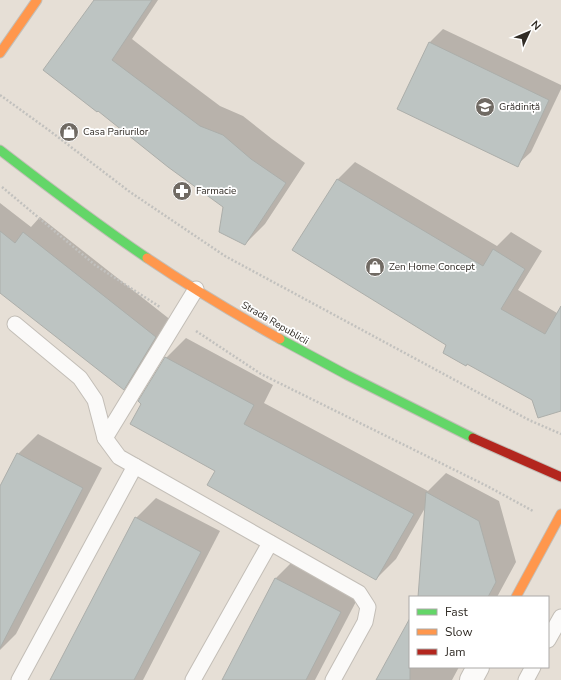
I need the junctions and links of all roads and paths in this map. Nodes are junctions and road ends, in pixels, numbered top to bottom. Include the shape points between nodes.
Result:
1 (37, 0) edge
2 (0, 53) edge
3 (0, 95) edge
4 (0, 150) edge
5 (0, 185) edge
6 (196, 289) junction
7 (162, 309) dead end
8 (15, 324) dead end
9 (195, 330) dead end
10 (561, 434) edge
11 (106, 438) junction
12 (135, 466) junction
13 (561, 477) edge
14 (561, 514) edge
15 (556, 524) junction
16 (270, 543) junction
17 (517, 596) edge
18 (561, 617) edge
19 (549, 638) edge
20 (477, 668) edge
21 (532, 668) edge
22 (19, 680) edge
23 (193, 680) edge
24 (333, 680) edge
25 (471, 680) edge
26 (526, 680) edge

1 - 2 main road
3 - 10 path via 130,192 225,256 529,420
4 - 6 main road, Strada Republicii via 103,228
5 - 7 path via 95,265
6 - 11 lane
6 - 13 main road, Strada Republicii via 262,329 347,375 486,444
8 - 11 lane via 80,378 95,400
9 - 15 path via 261,374 487,486
11 - 12 lane via 119,456
12 - 16 lane
12 - 22 lane
14 - 15 main road
15 - 17 main road
16 - 23 lane
16 - 24 lane via 359,593 368,607 365,622
18 - 19 lane
20 - 25 street
21 - 26 lane

